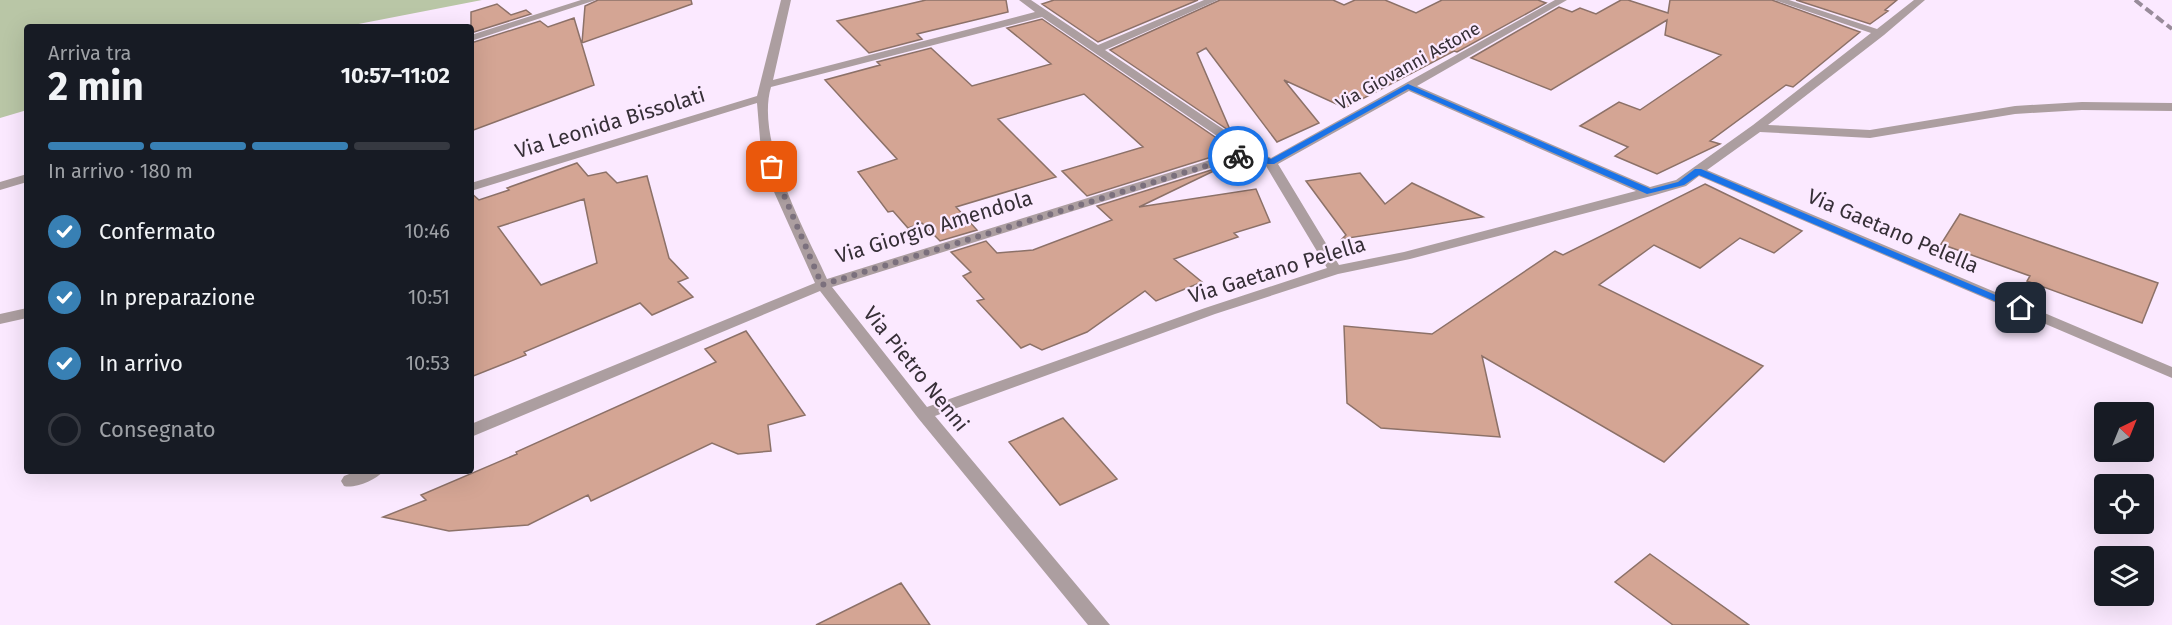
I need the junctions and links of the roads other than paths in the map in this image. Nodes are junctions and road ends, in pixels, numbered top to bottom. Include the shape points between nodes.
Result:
1 (591, 0) edge
2 (786, 0) edge
3 (1024, 0) edge
4 (1213, 0) edge
5 (1562, 0) edge
6 (1779, 0) edge
7 (1920, 0) edge
8 (1043, 13) junction
9 (1880, 33) junction
10 (474, 37) edge
11 (1098, 50) junction
12 (1408, 86) junction
13 (764, 92) junction
14 (2172, 107) edge
15 (1757, 128) junction
16 (1250, 152) junction
17 (1271, 163) junction
18 (1698, 171) junction
19 (24, 179) edge
20 (0, 186) edge
21 (474, 186) edge
22 (1650, 192) junction
23 (1335, 270) junction
24 (822, 285) junction
25 (24, 313) edge
26 (1, 315) edge
27 (2172, 372) edge
28 (924, 414) junction
29 (474, 430) edge
30 (367, 474) edge
31 (350, 481) dead end
32 (1100, 625) edge

1 - 10 street
2 - 13 street, Via Pietro Nenni
3 - 8 street
4 - 11 street
5 - 12 street, Via Giovanni Astone
6 - 9 street
7 - 9 street, Via Gaetano Pelella
8 - 11 street
8 - 13 street, Via Leonida Bissolati
9 - 15 street, Via Gaetano Pelella
11 - 16 street
12 - 17 street, Via Giovanni Astone
12 - 22 street
13 - 21 street, Via Leonida Bissolati
13 - 24 street, Via Pietro Nenni via 767,152
14 - 15 street via 2025,110 1870,134
15 - 18 street, Via Gaetano Pelella
16 - 17 street
16 - 24 street, Via Giorgio Amendola
17 - 23 street
18 - 22 street, Via Gaetano Pelella via 1681,183
18 - 27 street, Via Gaetano Pelella
19 - 20 street
22 - 23 street, Via Gaetano Pelella
23 - 28 street, Via Gaetano Pelella
24 - 28 street, Via Pietro Nenni
24 - 29 street, Via Giorgio Amendola
25 - 26 street
28 - 32 street, Via Pietro Nenni
30 - 31 street

